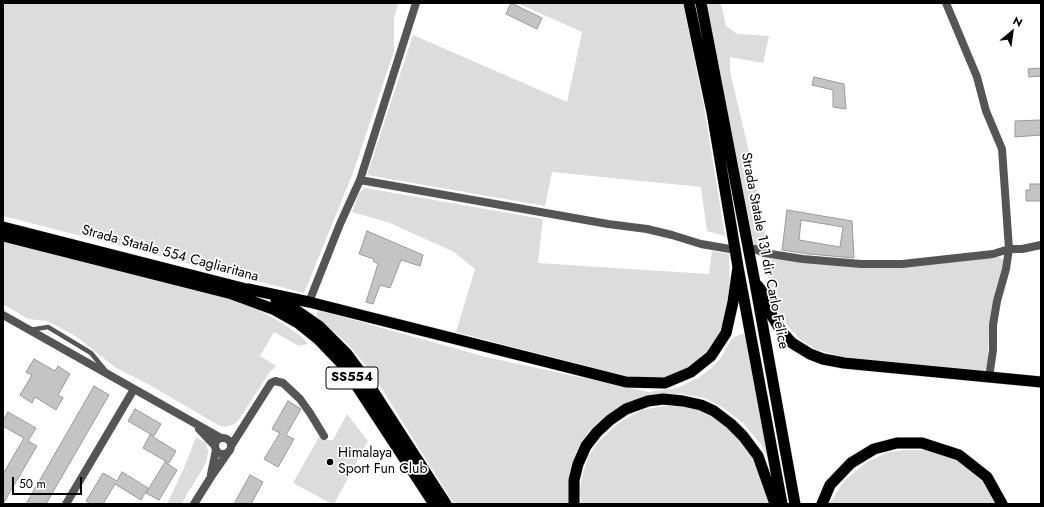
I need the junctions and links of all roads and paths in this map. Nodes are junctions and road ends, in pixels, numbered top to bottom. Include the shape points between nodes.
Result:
1 (416, 3) edge
2 (690, 3) edge
3 (701, 3) edge
4 (946, 3) edge
5 (360, 180) junction
6 (3, 227) edge
7 (3, 236) edge
8 (1041, 245) edge
9 (730, 249) dead end
10 (755, 249) dead end
11 (1008, 249) junction
12 (738, 267) junction
13 (756, 283) junction
14 (248, 289) junction
15 (309, 302) junction
16 (3, 315) edge
17 (29, 330) junction
18 (110, 376) junction
19 (989, 378) junction
20 (1041, 382) edge
21 (134, 389) junction
22 (194, 424) junction
23 (242, 427) junction
24 (324, 436) dead end
25 (223, 438) junction
26 (216, 448) junction
27 (230, 449) junction
28 (211, 477) junction
29 (66, 504) edge
30 (194, 504) edge
31 (434, 504) edge
32 (446, 504) edge
33 (574, 504) edge
34 (775, 504) edge
35 (782, 504) edge
36 (795, 504) edge
37 (822, 504) edge
38 (1002, 504) edge

1 - 5 street
2 - 12 highway, Strada Statale 131 dir Carlo Felice via 712,112
3 - 13 highway, Strada Statale 131 dir Carlo Felice
4 - 11 street via 1002,149
5 - 9 street via 647,229 700,244
5 - 15 street
6 - 14 highway, Strada Statale 554 Cagliaritana / SS554
7 - 31 highway, Strada Statale 554 Cagliaritana / SS554 via 232,294 273,309 298,323 343,365
8 - 11 street
10 - 11 street via 764,253 803,259 861,264 902,264 993,254
11 - 19 street via 1006,269 997,301
12 - 15 highway via 734,302 726,333 711,356 692,372 664,383 626,382
12 - 35 highway, Strada Statale 131 dir Carlo Felice
13 - 19 highway via 768,300 772,316 782,332 810,354 844,363
13 - 36 highway, Strada Statale 131 dir Carlo Felice
14 - 15 highway
14 - 32 highway, Strada Statale 554 Cagliaritana / SS554 via 290,306 319,326 347,354
16 - 17 street
17 - 18 street
17 - 18 lane via 48,327 91,353
18 - 21 street
19 - 20 highway
21 - 22 street
21 - 29 street
22 - 25 street
22 - 26 street
23 - 24 street via 271,383 275,381 283,383 300,399
23 - 25 street
23 - 27 street
25 - 26 street via 218,440
25 - 27 street via 230,441
26 - 27 street via 222,454
26 - 28 street
27 - 28 street
28 - 30 street
33 - 34 highway via 574,480 578,464 586,446 597,432 626,410 648,401 663,399 701,406 714,411 731,424 758,456
37 - 38 highway via 830,485 850,463 874,449 897,443 922,443 959,455 987,477

